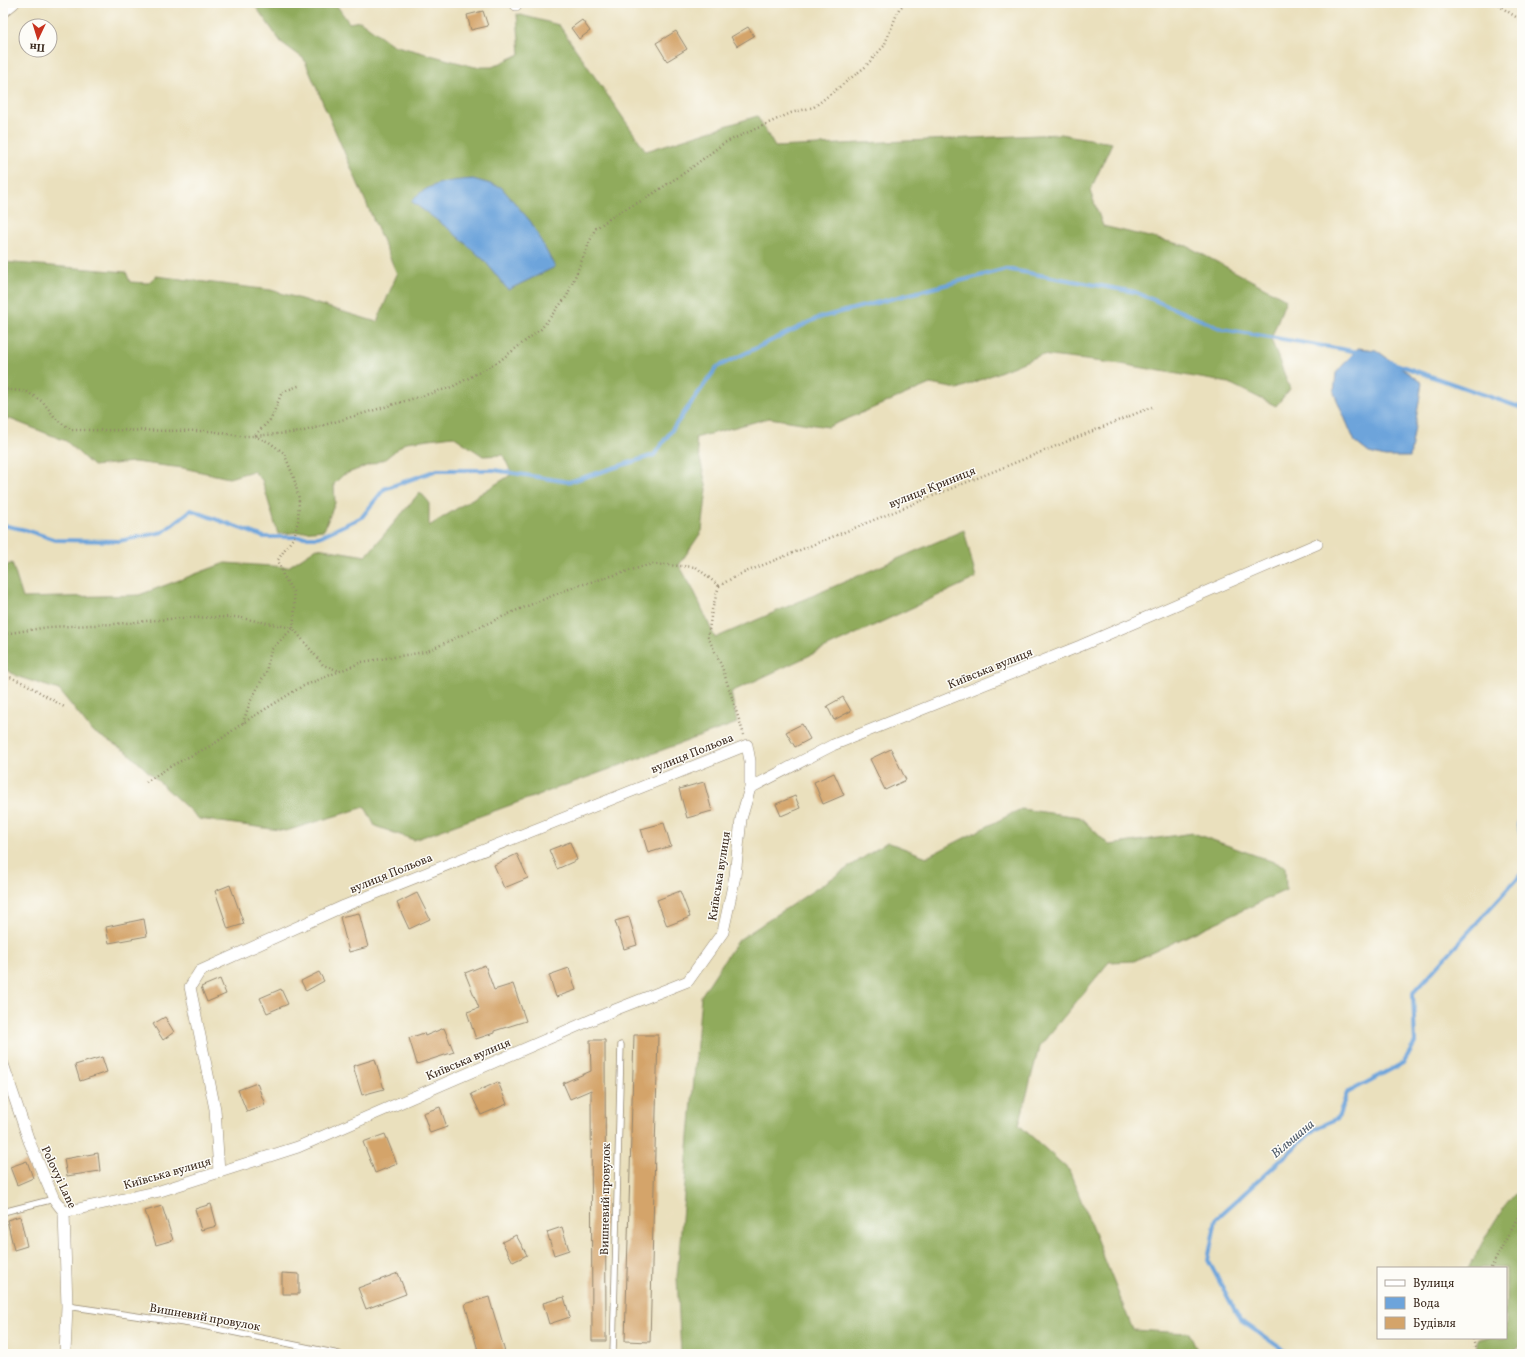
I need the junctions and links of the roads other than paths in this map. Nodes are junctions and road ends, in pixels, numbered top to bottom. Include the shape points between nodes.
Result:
1 (14, 3) edge
2 (3, 12) edge
3 (1317, 544) dead end
4 (750, 788) junction
5 (621, 1045) dead end
6 (3, 1064) edge
7 (219, 1172) junction
8 (54, 1199) junction
9 (3, 1212) edge
10 (64, 1212) junction
11 (67, 1306) junction
12 (65, 1354) edge
13 (339, 1354) edge
14 (613, 1354) edge

1 - 2 street
3 - 4 street, Київська вулиця via 1080,646 833,745
4 - 7 street, Київська вулиця via 741,819 735,876 723,932 688,981 612,1011 298,1147
4 - 7 street, вулиця Польова via 747,746 344,906 200,971 190,987 215,1109
5 - 14 lane, Вишневий провулок
6 - 8 street, Polovyi Lane via 29,1141
7 - 10 street, Київська вулиця via 160,1191
8 - 9 lane
8 - 10 street, Polovyi Lane
10 - 11 street, Polovyi Lane
11 - 12 street, Polovyi Lane
11 - 13 lane, Вишневий провулок via 198,1325

